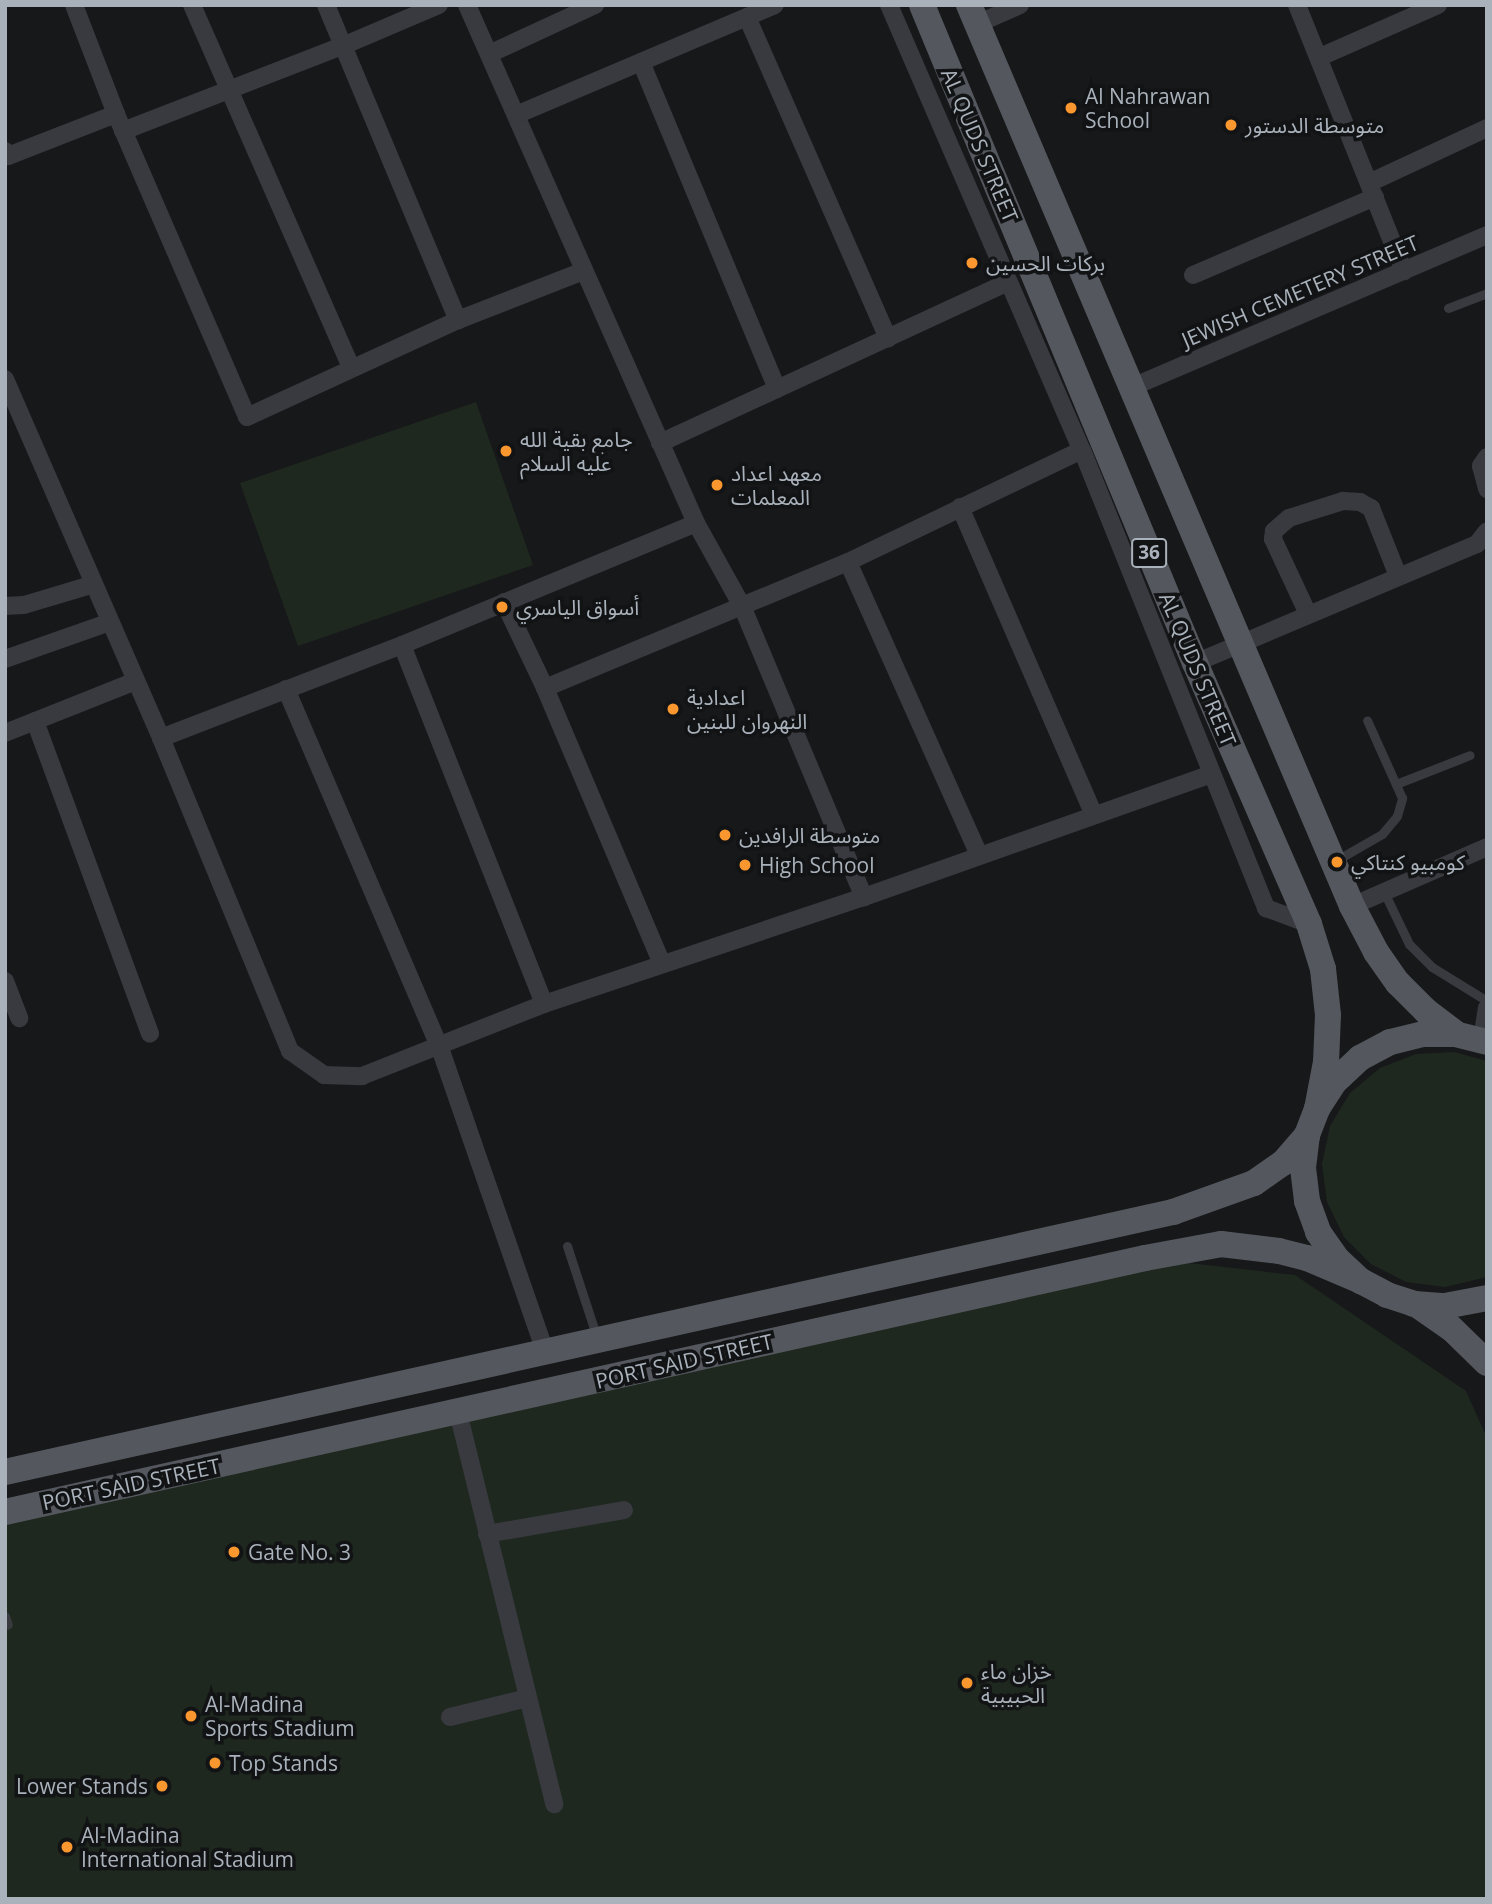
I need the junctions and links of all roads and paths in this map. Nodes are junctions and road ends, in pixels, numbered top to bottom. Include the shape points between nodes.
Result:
1 (74, 5) edge
2 (192, 5) edge
3 (326, 5) edge
4 (439, 5) edge
5 (467, 5) edge
6 (595, 5) edge
7 (775, 5) edge
8 (889, 5) edge
9 (922, 5) edge
10 (1020, 5) edge
11 (1297, 5) edge
12 (1438, 5) edge
13 (973, 15) edge
14 (747, 17) junction
15 (345, 45) junction
16 (489, 54) junction
17 (1320, 57) junction
18 (641, 62) junction
19 (228, 88) junction
20 (516, 116) junction
21 (119, 122) junction
22 (1487, 128) edge
23 (5, 151) edge
24 (1032, 159) junction
25 (991, 173) junction
26 (1372, 190) junction
27 (1487, 235) edge
28 (584, 271) junction
29 (1404, 271) junction
30 (1193, 275) dead end
31 (1009, 282) junction
32 (1487, 293) edge
33 (1448, 309) dead end
34 (458, 320) junction
35 (888, 338) junction
36 (351, 368) junction
37 (5, 379) edge
38 (1130, 388) junction
39 (777, 389) junction
40 (13, 416) edge
41 (660, 443) junction
42 (1082, 450) junction
43 (1487, 457) edge
44 (1487, 489) edge
45 (960, 507) junction
46 (696, 523) junction
47 (1487, 531) edge
48 (848, 562) junction
49 (1398, 576) junction
50 (94, 584) junction
51 (504, 603) junction
52 (5, 606) edge
53 (742, 606) junction
54 (1308, 614) junction
55 (110, 622) junction
56 (1238, 643) junction
57 (402, 645) junction
58 (5, 659) edge
59 (1195, 663) junction
60 (136, 681) junction
61 (545, 688) junction
62 (286, 689) junction
63 (1367, 720) dead end
64 (35, 721) junction
65 (5, 733) edge
66 (161, 738) junction
67 (1470, 755) dead end
68 (1210, 775) junction
69 (1395, 784) junction
70 (1094, 815) junction
71 (1487, 847) edge
72 (979, 855) junction
73 (1333, 862) junction
74 (1384, 892) junction
75 (864, 897) junction
76 (1352, 906) junction
77 (1309, 924) junction
78 (662, 964) junction
79 (5, 981) edge
80 (1487, 1001) edge
81 (544, 1004) junction
82 (1487, 1008) edge
83 (19, 1018) dead end
84 (150, 1033) dead end
85 (1475, 1038) edge
86 (440, 1048) junction
87 (1317, 1109) junction
88 (1307, 1135) junction
89 (567, 1246) dead end
90 (1362, 1281) junction
91 (1487, 1297) edge
92 (1415, 1304) junction
93 (653, 1326) junction
94 (597, 1340) junction
95 (545, 1352) junction
96 (1487, 1363) edge
97 (661, 1367) junction
98 (458, 1412) junction
99 (5, 1472) edge
100 (624, 1510) dead end
101 (5, 1512) edge
102 (487, 1534) junction
103 (528, 1698) junction
104 (450, 1717) dead end
105 (554, 1804) dead end

1 - 21 street
2 - 19 street
3 - 15 street
4 - 15 street
5 - 16 street
6 - 16 street
7 - 14 street
8 - 31 street
9 - 25 main road, AL QUDS STREET / 36
10 - 13 street
11 - 17 street
12 - 17 street
13 - 24 main road, AL QUDS STREET / 36
14 - 18 street
14 - 35 street
15 - 19 street
15 - 34 street
16 - 20 street
17 - 26 street
18 - 20 street
18 - 39 street
19 - 21 street
19 - 36 street
20 - 28 street
21 - 23 street via 8,156
21 - 36 street via 247,417
22 - 26 street
24 - 25 main road
24 - 38 main road, AL QUDS STREET / 36
25 - 59 main road, AL QUDS STREET / 36
26 - 29 street
26 - 30 street
27 - 29 street, JEWISH CEMETERY STREET
28 - 34 street
28 - 41 street
29 - 38 street, JEWISH CEMETERY STREET
31 - 35 street
31 - 42 street
32 - 33 lane
34 - 36 street
35 - 39 street
37 - 40 street
38 - 56 main road, AL QUDS STREET / 36
39 - 41 street
40 - 50 street
41 - 46 street
42 - 45 street
42 - 68 street
43 - 44 street via 1481,466
45 - 48 street
45 - 70 street
46 - 51 street
46 - 53 street
47 - 49 street via 1477,544
48 - 53 street
48 - 72 street
49 - 54 street
49 - 54 street via 1371,508 1360,502 1343,501 1289,518 1274,531 1273,539
50 - 52 street via 24,605
50 - 55 street
51 - 57 street
51 - 61 street
53 - 61 street
53 - 75 street
54 - 56 street
55 - 58 street
55 - 60 street
56 - 59 street
56 - 73 main road, AL QUDS STREET / 36
57 - 62 street
57 - 81 street
59 - 77 main road, AL QUDS STREET / 36
60 - 64 street
60 - 66 street
61 - 78 street
62 - 66 street
62 - 86 street
63 - 69 lane
64 - 65 street
64 - 84 street
66 - 86 street via 290,1051 324,1075 362,1076
67 - 69 lane
68 - 70 street
68 - 77 street via 1266,908
69 - 73 lane via 1402,798 1397,816 1382,834
70 - 72 street
71 - 74 street
72 - 75 street
73 - 76 main road, AL QUDS STREET / 36
74 - 76 street
74 - 80 lane via 1409,944 1432,967
75 - 78 street
76 - 85 main road, AL QUDS STREET / 36 via 1398,984 1426,1010
77 - 87 main road, AL QUDS STREET / 36 via 1323,969 1328,1016
78 - 81 street
79 - 83 street
81 - 86 street
82 - 85 street
85 - 87 main road via 1423,1034 1380,1047 1335,1081
86 - 95 street
87 - 88 main road
88 - 90 main road via 1303,1168 1314,1222 1337,1259
88 - 93 main road, PORT SAID STREET via 1283,1163 1254,1183 1200,1204
89 - 94 lane
90 - 92 main road
90 - 97 main road, PORT SAID STREET via 1288,1253 1221,1244
91 - 92 main road via 1445,1306
92 - 96 main road via 1451,1328
93 - 94 main road, PORT SAID STREET
93 - 97 main road
94 - 95 main road, PORT SAID STREET
95 - 99 main road, PORT SAID STREET
97 - 98 main road, PORT SAID STREET
98 - 101 main road, PORT SAID STREET
98 - 102 street
100 - 102 street
102 - 103 street
103 - 104 street
103 - 105 street

